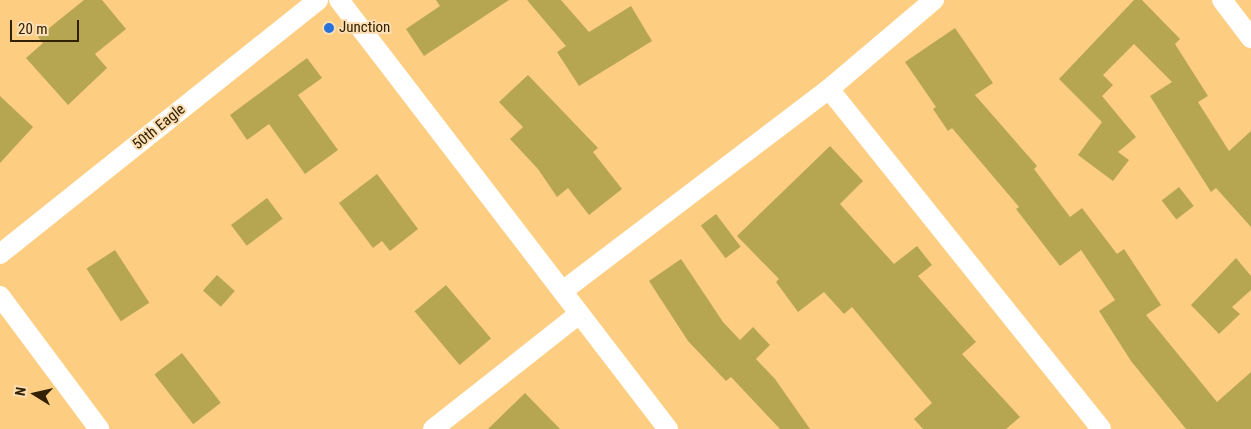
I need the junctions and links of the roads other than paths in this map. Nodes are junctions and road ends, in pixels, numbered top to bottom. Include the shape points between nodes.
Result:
1 (318, 0) edge
2 (339, 0) edge
3 (934, 0) edge
4 (1222, 0) edge
5 (1251, 38) edge
6 (830, 89) junction
7 (0, 254) edge
8 (564, 290) junction
9 (0, 296) edge
10 (579, 314) junction
11 (99, 429) edge
12 (433, 429) edge
13 (668, 429) edge
14 (1101, 429) edge

1 - 7 street, 50th Eagle
2 - 8 street
3 - 6 street
4 - 5 street
6 - 8 street
6 - 14 street
8 - 10 street
9 - 11 street
10 - 12 street
10 - 13 street

